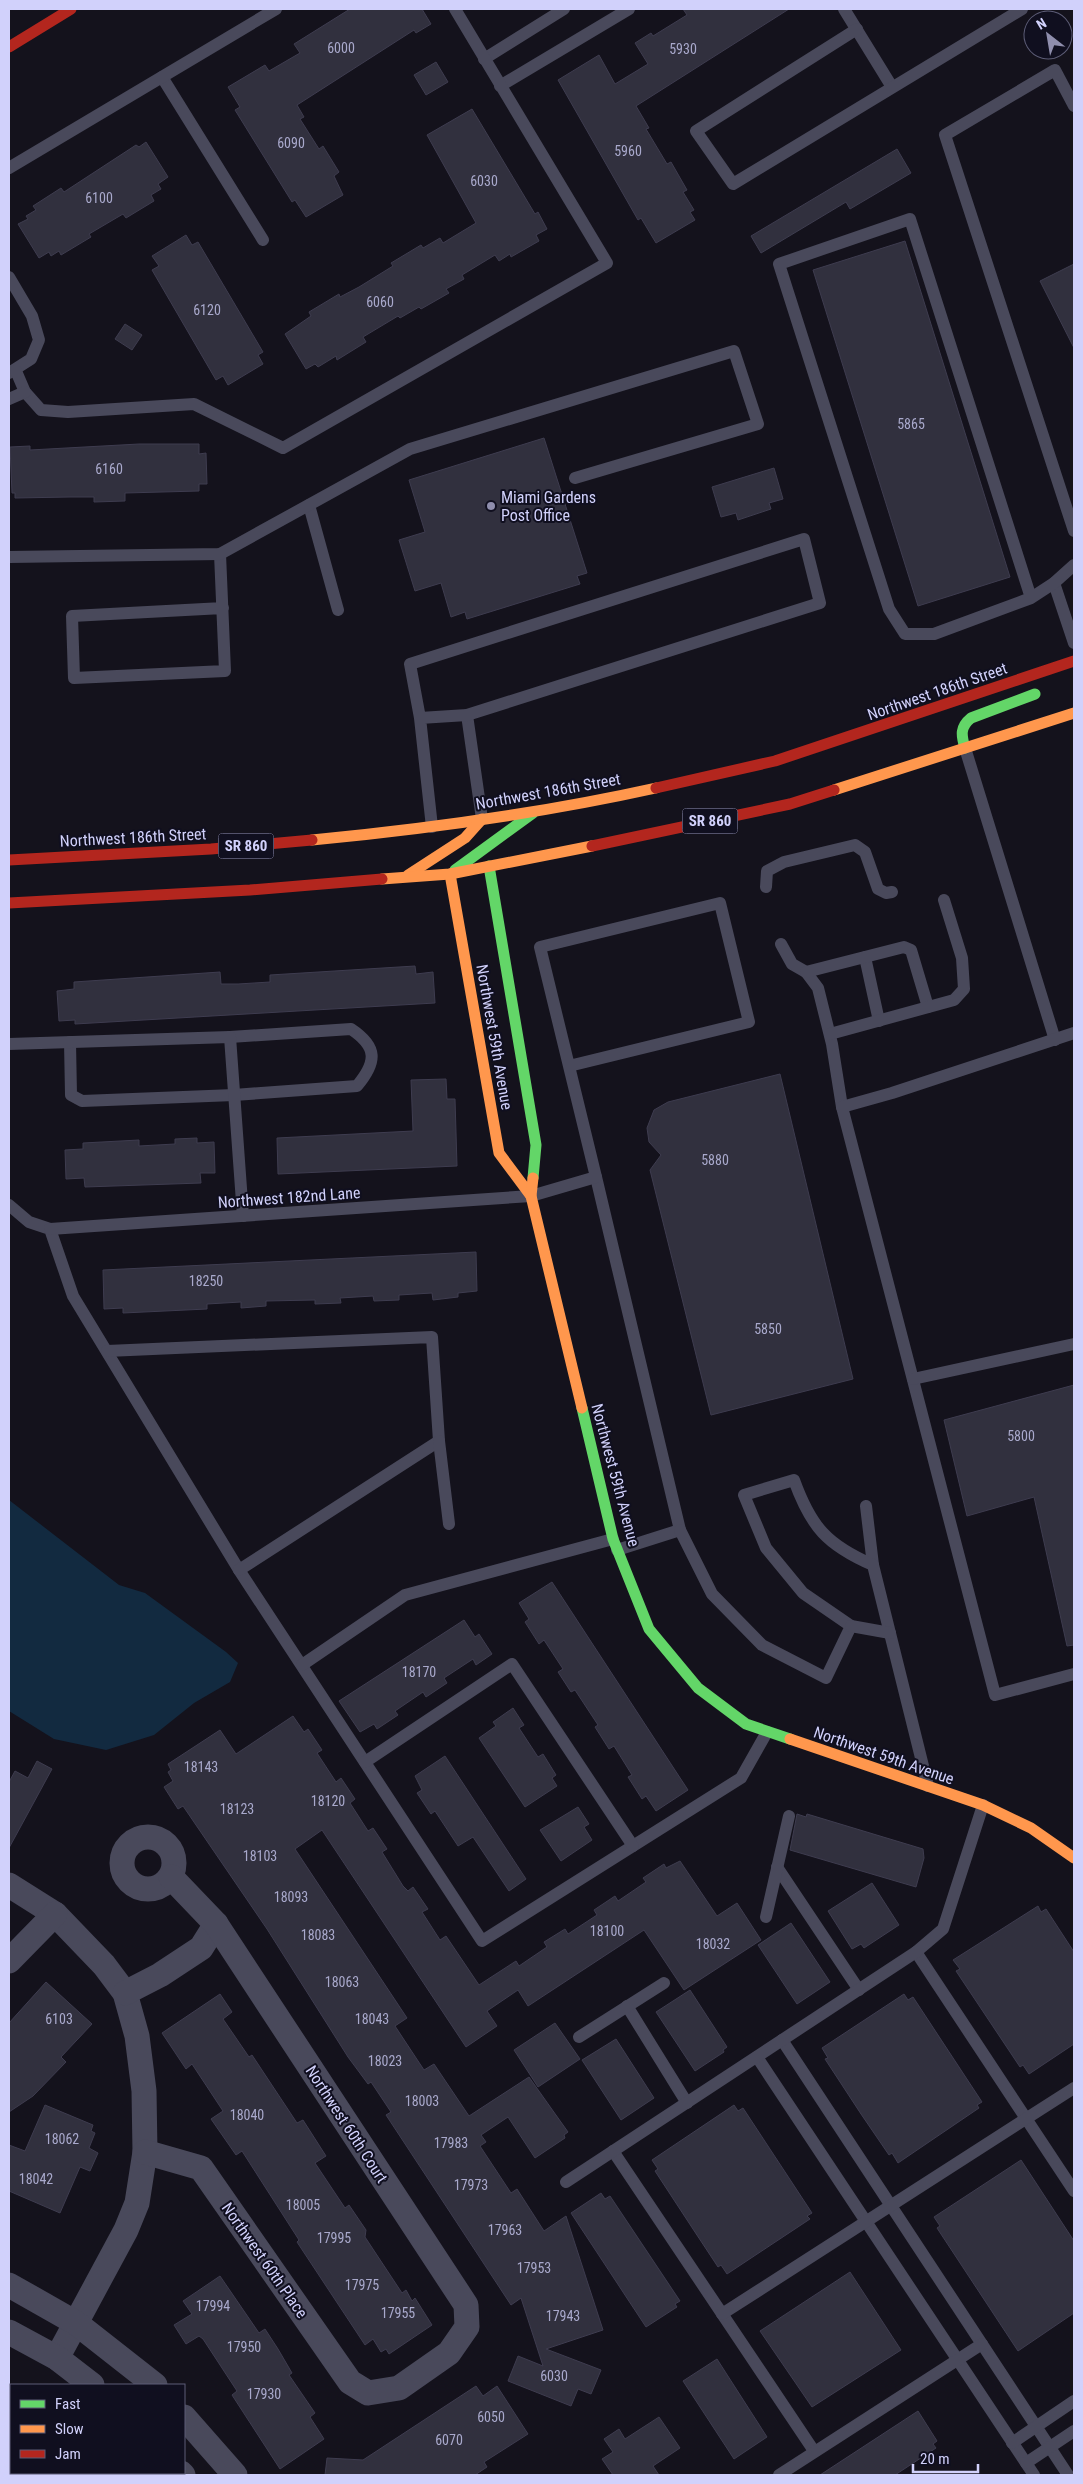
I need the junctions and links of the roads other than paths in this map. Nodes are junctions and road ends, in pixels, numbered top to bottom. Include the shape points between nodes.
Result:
1 (71, 9) edge
2 (276, 9) edge
3 (454, 9) edge
4 (564, 9) edge
5 (629, 9) edge
6 (844, 9) edge
7 (1022, 9) edge
8 (857, 29) junction
9 (9, 47) edge
10 (484, 59) junction
11 (162, 77) junction
12 (500, 86) junction
13 (892, 87) junction
14 (1074, 106) edge
15 (9, 168) edge
16 (263, 240) dead end
17 (9, 277) edge
18 (12, 372) edge
19 (25, 392) junction
20 (9, 399) edge
21 (575, 478) dead end
22 (309, 505) junction
23 (1074, 531) edge
24 (220, 554) junction
25 (9, 557) edge
26 (1074, 565) edge
27 (1054, 583) junction
28 (1031, 598) junction
29 (222, 608) junction
30 (338, 610) dead end
31 (1074, 642) edge
32 (1074, 661) edge
33 (1048, 690) dead end
34 (1074, 713) edge
35 (467, 715) junction
36 (420, 718) junction
37 (965, 748) junction
38 (536, 810) junction
39 (482, 819) junction
40 (432, 827) junction
41 (9, 860) edge
42 (489, 866) junction
43 (450, 874) junction
44 (405, 878) junction
45 (766, 887) dead end
46 (892, 892) dead end
47 (944, 900) dead end
48 (9, 903) edge
49 (781, 944) dead end
50 (865, 957) junction
51 (806, 972) junction
52 (928, 1007) junction
53 (879, 1021) junction
54 (1074, 1033) edge
55 (830, 1034) junction
56 (230, 1037) junction
57 (1055, 1040) junction
58 (70, 1042) junction
59 (9, 1044) edge
60 (569, 1066) junction
61 (234, 1095) junction
62 (842, 1107) junction
63 (596, 1177) junction
64 (531, 1196) junction
65 (9, 1205) edge
66 (243, 1216) junction
67 (50, 1230) junction
68 (1074, 1344) edge
69 (107, 1351) junction
70 (913, 1380) junction
71 (439, 1441) junction
72 (866, 1506) dead end
73 (449, 1524) dead end
74 (680, 1530) junction
75 (615, 1544) junction
76 (873, 1565) junction
77 (239, 1570) junction
78 (850, 1626) junction
79 (890, 1633) junction
80 (302, 1665) junction
81 (1074, 1674) edge
82 (767, 1732) junction
83 (365, 1762) junction
84 (928, 1787) junction
85 (983, 1805) junction
86 (789, 1816) dead end
87 (633, 1846) junction
88 (1074, 1858) edge
89 (777, 1867) junction
90 (170, 1877) dead end
91 (9, 1885) edge
92 (56, 1914) junction
93 (766, 1917) dead end
94 (216, 1924) junction
95 (916, 1952) junction
96 (9, 1961) edge
97 (664, 1982) dead end
98 (858, 1990) junction
99 (125, 1992) junction
100 (626, 2006) junction
101 (579, 2037) dead end
102 (782, 2040) junction
103 (757, 2057) junction
104 (1074, 2088) edge
105 (687, 2103) junction
106 (1026, 2119) junction
107 (613, 2151) junction
108 (145, 2152) junction
109 (566, 2182) dead end
110 (1074, 2191) edge
111 (891, 2206) junction
112 (866, 2222) junction
113 (9, 2285) edge
114 (722, 2314) junction
115 (76, 2323) junction
116 (9, 2332) edge
117 (982, 2344) junction
118 (57, 2358) junction
119 (958, 2360) junction
120 (91, 2384) edge
121 (154, 2384) edge
122 (368, 2393) joint
123 (1074, 2401) edge
124 (185, 2418) edge
125 (1036, 2427) junction
126 (1074, 2432) edge
127 (1012, 2443) junction
128 (1050, 2448) junction
129 (814, 2452) junction
130 (1026, 2463) junction
131 (1074, 2471) edge
132 (235, 2475) edge
133 (779, 2475) edge
134 (1034, 2475) edge
135 (1068, 2475) edge

1 - 9 main road
2 - 11 lane
3 - 10 lane
4 - 10 lane
5 - 12 lane
6 - 8 lane
7 - 13 lane
8 - 13 lane
8 - 13 lane via 696,131 733,184
10 - 12 lane
11 - 15 lane
11 - 16 lane
12 - 19 lane via 607,263 283,448 194,404 68,412 41,410
14 - 23 lane via 1055,70 945,135
17 - 18 lane via 32,316 39,340 31,359
18 - 19 lane
19 - 20 lane
21 - 22 lane via 758,424 734,350 410,449
22 - 24 lane
22 - 30 lane
24 - 25 lane
24 - 29 lane
26 - 27 lane
27 - 28 lane
27 - 31 lane
28 - 28 lane via 910,219 779,264 889,609 905,634 934,634
29 - 29 lane via 225,671 74,678 72,616
32 - 38 main road, Northwest 186th Street / SR 860 via 774,761 602,800
33 - 37 main road via 970,718 960,731
34 - 37 main road, SR 860
35 - 36 lane
35 - 36 lane via 820,603 804,539 410,664
35 - 39 lane
36 - 40 lane
37 - 42 main road, SR 860 via 790,804
37 - 57 lane
38 - 39 main road, Northwest 186th Street / SR 860
38 - 43 main road
39 - 40 main road, Northwest 186th Street / SR 860
39 - 44 main road via 466,838
40 - 41 main road, Northwest 186th Street / SR 860 via 211,849
42 - 43 main road, SR 860
42 - 64 main road, Northwest 59th Avenue via 536,1145
43 - 44 main road, SR 860
43 - 64 main road, Northwest 59th Avenue via 500,1153
44 - 48 main road, SR 860
45 - 46 lane via 767,871 784,862 855,845 865,852 878,889
47 - 52 lane via 962,958 964,989 954,1000
49 - 51 lane via 792,964
50 - 51 lane
50 - 52 lane via 904,947 912,950
50 - 53 lane
51 - 55 lane via 818,988
52 - 53 lane
53 - 55 lane
54 - 57 lane
55 - 62 lane
56 - 58 lane
56 - 61 lane
56 - 61 lane via 351,1029 366,1039 372,1060 368,1072 357,1086
57 - 62 lane
58 - 59 lane
58 - 61 lane via 71,1094 82,1101
60 - 60 lane via 540,947 720,903 749,1022
60 - 63 lane
61 - 66 lane
62 - 70 lane
63 - 64 lane, Northwest 182nd Lane
63 - 74 lane
64 - 66 lane, Northwest 182nd Lane
64 - 75 main road, Northwest 59th Avenue
65 - 67 lane via 29,1222
66 - 67 lane, Northwest 182nd Lane
67 - 69 lane via 73,1296
68 - 70 lane
69 - 71 lane via 432,1337
69 - 77 lane
70 - 81 lane via 995,1695
71 - 73 lane
71 - 77 lane
72 - 76 lane
74 - 75 lane
74 - 78 lane via 712,1594 762,1646 826,1678
75 - 80 lane via 405,1595
75 - 82 main road, Northwest 59th Avenue via 649,1629 698,1688 746,1724
76 - 78 lane via 846,1553 822,1534 804,1509 794,1480 744,1495 766,1548 796,1586
76 - 79 lane
77 - 80 lane
78 - 79 lane
79 - 84 lane
80 - 83 lane
82 - 84 main road, Northwest 59th Avenue
82 - 87 lane via 741,1778
83 - 87 lane via 482,1941
83 - 87 lane via 512,1664
84 - 85 main road, Northwest 59th Avenue
85 - 88 main road, Northwest 59th Avenue via 1019,1820
85 - 95 lane via 943,1929
86 - 89 lane
89 - 93 lane
89 - 98 lane
90 - 94 street, Northwest 60th Court
91 - 92 street
92 - 96 street
92 - 99 street
94 - 99 street via 201,1948 160,1975
94 - 122 street, Northwest 60th Court via 466,2305 467,2327 449,2353 399,2388
95 - 98 lane
95 - 106 lane
97 - 100 lane
98 - 102 lane
99 - 108 street via 137,2036 144,2091
100 - 101 lane
100 - 105 lane
102 - 103 lane
102 - 111 lane
103 - 105 lane
103 - 112 lane
104 - 106 lane
105 - 107 lane
106 - 110 lane
106 - 111 lane
107 - 109 lane
107 - 114 lane
108 - 115 street via 137,2203
108 - 122 street, Northwest 60th Place via 201,2168 350,2382
111 - 112 lane
111 - 117 lane
112 - 114 lane
112 - 119 lane
113 - 115 street
114 - 129 lane
115 - 118 street
115 - 121 street
116 - 118 street
117 - 119 lane
117 - 125 lane
118 - 120 street
119 - 127 lane
119 - 129 lane
123 - 125 lane
124 - 132 street
125 - 127 lane
125 - 128 lane
126 - 128 lane
127 - 130 lane
128 - 130 lane
128 - 135 lane
129 - 133 lane
130 - 134 lane
131 - 135 lane

